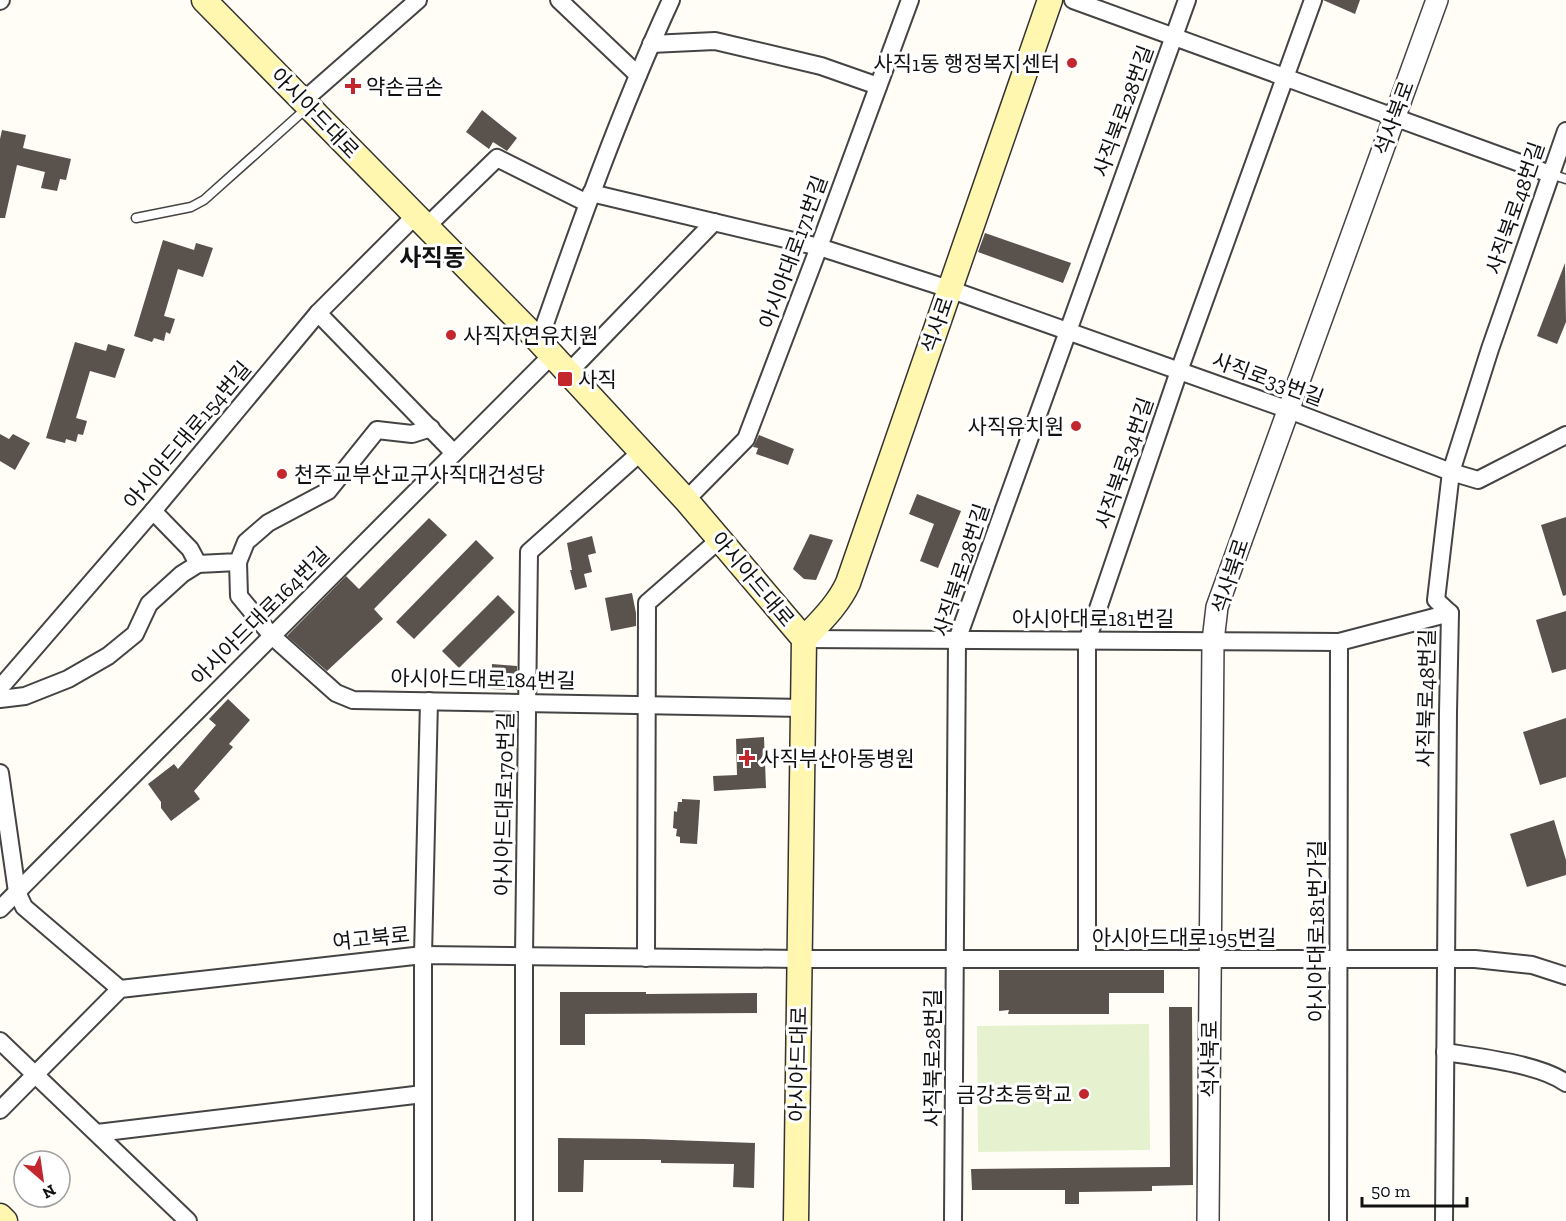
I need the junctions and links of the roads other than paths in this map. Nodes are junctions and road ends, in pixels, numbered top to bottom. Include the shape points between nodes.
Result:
1 (204, 0) edge
2 (418, 0) edge
3 (559, 0) edge
4 (671, 0) edge
5 (910, 0) edge
6 (1050, 0) edge
7 (1073, 0) edge
8 (1187, 0) edge
9 (1313, 0) edge
10 (1437, 0) edge
11 (1174, 37) junction
12 (651, 44) junction
13 (638, 75) junction
14 (1286, 78) junction
15 (878, 86) junction
16 (306, 104) junction
17 (1394, 118) junction
18 (1566, 130) edge
19 (1558, 176) edge
20 (589, 198) junction
21 (136, 218) dead end
22 (421, 221) junction
23 (714, 222) junction
24 (819, 247) junction
25 (949, 289) junction
26 (318, 314) junction
27 (1068, 331) junction
28 (553, 356) junction
29 (1179, 371) junction
30 (1289, 410) junction
31 (431, 429) junction
32 (1566, 435) edge
33 (642, 451) junction
34 (454, 453) junction
35 (1451, 472) junction
36 (686, 500) junction
37 (153, 511) junction
38 (720, 539) junction
39 (238, 562) junction
40 (198, 564) junction
41 (1450, 613) junction
42 (272, 636) junction
43 (804, 639) junction
44 (957, 640) junction
45 (1087, 641) junction
46 (1213, 641) junction
47 (1339, 642) junction
48 (0, 688) edge
49 (0, 699) edge
50 (429, 701) junction
51 (528, 703) junction
52 (646, 705) junction
53 (803, 708) junction
54 (0, 773) edge
55 (17, 892) junction
56 (0, 909) edge
57 (423, 955) junction
58 (524, 956) junction
59 (646, 958) junction
60 (799, 959) junction
61 (955, 959) junction
62 (1087, 959) junction
63 (1210, 959) junction
64 (1339, 959) junction
65 (1446, 959) junction
66 (1566, 976) edge
67 (120, 989) junction
68 (0, 1041) edge
69 (1445, 1052) junction
70 (35, 1075) junction
71 (1562, 1075) edge
72 (423, 1094) junction
73 (0, 1110) edge
74 (97, 1133) junction
75 (0, 1216) edge
76 (5, 1221) edge
77 (188, 1221) edge
78 (423, 1221) edge
79 (524, 1221) edge
80 (796, 1221) edge
81 (953, 1221) edge
82 (1208, 1221) edge
83 (1338, 1221) edge
84 (1444, 1221) edge

1 - 16 main road, 아시아드대로
2 - 16 street
3 - 13 street
4 - 12 street
5 - 15 street, 아시아대로171번길
6 - 25 main road, 석사로
7 - 11 street
8 - 11 street, 사직북로28번길
9 - 14 street, 사직북로34번길
10 - 17 street, 석사북로
11 - 14 street
11 - 27 street, 사직북로28번길
12 - 13 street
12 - 15 street via 715,41 821,66
13 - 20 street
14 - 17 street
14 - 29 street, 사직북로34번길
15 - 24 street, 아시아대로171번길
16 - 21 lane via 204,200 191,207
16 - 22 main road, 아시아드대로
17 - 19 street
17 - 30 street, 석사북로
18 - 19 street, 사직북로48번길
19 - 35 street, 사직북로48번길 via 1490,349
20 - 22 street, 사직로33번길 via 497,158
20 - 23 street, 사직로33번길
20 - 28 street
22 - 26 street, 아시아드대로154번길
22 - 28 main road, 아시아드대로
23 - 24 street, 사직로33번길
23 - 28 street, 아시아드대로164번길
24 - 25 street, 사직로33번길
24 - 36 street, 아시아대로171번길 via 746,439
25 - 27 street, 사직로33번길
25 - 43 main road, 석사로 via 848,583 830,612
26 - 31 street
26 - 37 street, 아시아드대로154번길
27 - 29 street, 사직로33번길
27 - 44 street, 사직북로28번길
28 - 33 main road, 아시아드대로
28 - 34 street, 아시아드대로164번길
29 - 30 street, 사직로33번길
29 - 45 street, 사직북로34번길
30 - 35 street, 사직로33번길
30 - 46 street, 석사북로 via 1217,607
31 - 34 street
31 - 39 street via 412,434 377,430 328,491 268,523 246,542
32 - 35 street, 사직로33번길 via 1478,480
33 - 36 main road, 아시아드대로
33 - 51 street, 아시아드대로170번길 via 530,552
34 - 42 street, 아시아드대로164번길
35 - 41 street, 사직북로48번길 via 1436,600
36 - 38 main road, 아시아드대로
37 - 40 street via 190,549
37 - 48 street, 아시아드대로154번길
38 - 43 main road, 아시아드대로
38 - 52 street via 647,603
39 - 40 street
39 - 42 street, 아시아드대로184번길 via 239,596
40 - 49 street via 149,604 135,634 108,656 25,696
41 - 47 street, 아시아대로181번길
41 - 65 street, 사직북로48번길
42 - 50 street, 아시아드대로184번길 via 336,693 353,699
42 - 55 street, 아시아드대로164번길
43 - 44 street, 아시아대로181번길
43 - 53 main road, 아시아드대로
44 - 45 street, 아시아대로181번길
44 - 61 street, 사직북로28번길
45 - 46 street, 아시아대로181번길
45 - 62 street, 사직북로34번길
46 - 47 street, 아시아대로181번길
46 - 63 street, 석사북로
47 - 64 street, 아시아대로181번가길
50 - 51 street, 아시아드대로184번길
50 - 57 street
51 - 52 street, 아시아드대로184번길
51 - 58 street, 아시아드대로170번길
52 - 53 street, 아시아드대로184번길
52 - 59 street
53 - 60 main road, 아시아드대로
54 - 55 street
55 - 56 street, 아시아드대로164번길
55 - 67 street via 24,907
57 - 58 street, 여고북로
57 - 67 street, 여고북로
57 - 72 street
58 - 59 street, 여고북로
58 - 79 street, 아시아드대로170번길
59 - 60 street, 여고북로
60 - 61 street, 아시아드대로195번길
60 - 80 main road, 아시아드대로
61 - 62 street, 아시아드대로195번길
61 - 81 street, 사직북로28번길
62 - 63 street, 아시아드대로195번길
63 - 64 street, 아시아드대로195번길
63 - 82 street, 석사북로
64 - 65 street, 아시아드대로195번길
64 - 83 street, 아시아대로181번가길
65 - 66 street, 아시아드대로195번길 via 1532,965
65 - 69 street, 사직북로48번길
67 - 70 street
68 - 70 street
69 - 71 street
69 - 84 street, 사직북로48번길
70 - 73 street
70 - 74 street
72 - 74 street
72 - 78 street
74 - 77 street
75 - 76 main road

